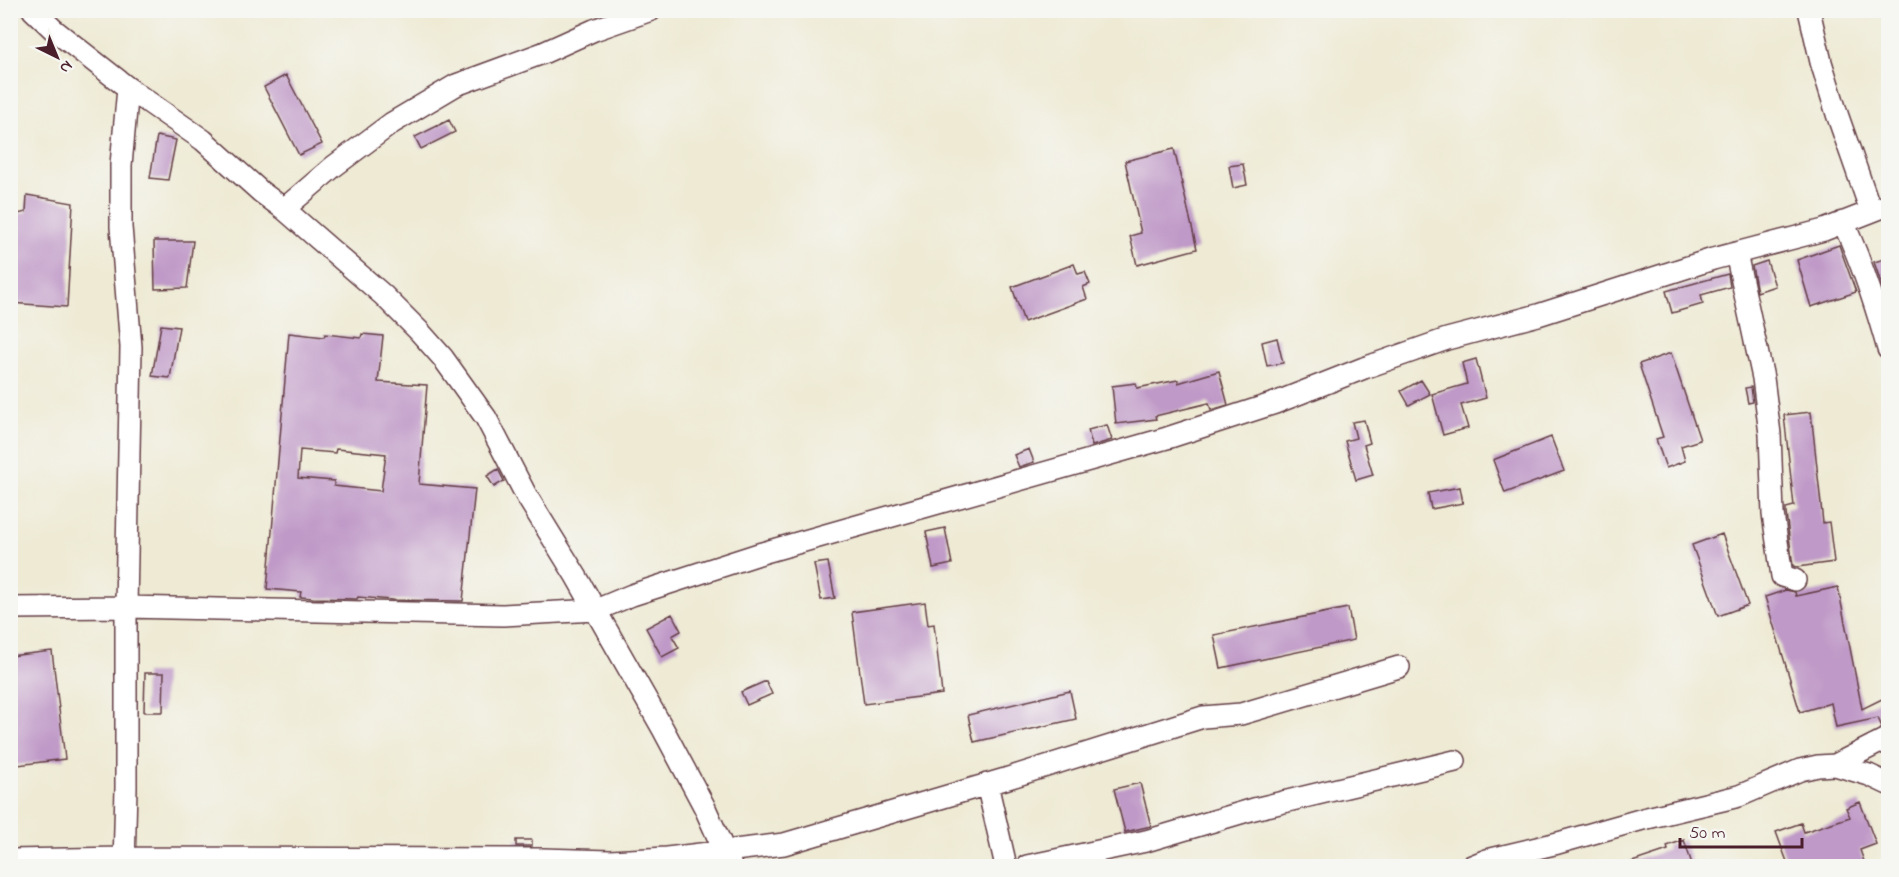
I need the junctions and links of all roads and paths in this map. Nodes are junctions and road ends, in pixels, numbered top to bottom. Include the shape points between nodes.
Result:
1 (33, 10) edge
2 (651, 10) edge
3 (1809, 10) edge
4 (128, 88) junction
5 (1880, 208) edge
6 (284, 209) junction
7 (1843, 222) junction
8 (1736, 253) junction
9 (1888, 350) edge
10 (1795, 580) dead end
11 (126, 607) junction
12 (10, 608) edge
13 (596, 610) junction
14 (1400, 667) dead end
15 (1888, 738) edge
16 (1455, 761) dead end
17 (1835, 765) junction
18 (987, 784) junction
19 (1888, 784) edge
20 (727, 858) edge
21 (10, 860) edge
22 (124, 862) edge
23 (1006, 867) edge
24 (1027, 867) edge
25 (1472, 867) edge

1 - 4 street
2 - 6 street via 456,85 393,123
3 - 5 street via 1833,104
4 - 6 street via 203,140
4 - 11 street via 121,165 121,227 131,347
5 - 7 street
6 - 13 street via 383,295 443,358 486,418 526,495
7 - 8 street
7 - 9 street via 1873,296
8 - 10 street via 1763,378 1782,576
8 - 13 street via 1448,339 1167,438 762,553
11 - 12 street
11 - 13 street via 503,615
11 - 22 street
13 - 20 street via 704,806
14 - 18 street via 1241,714 1203,717
15 - 17 street
16 - 24 street via 1254,809 1146,841
17 - 19 street
17 - 25 street via 1800,770 1739,796
18 - 20 street
18 - 23 street
20 - 22 street
21 - 22 street

